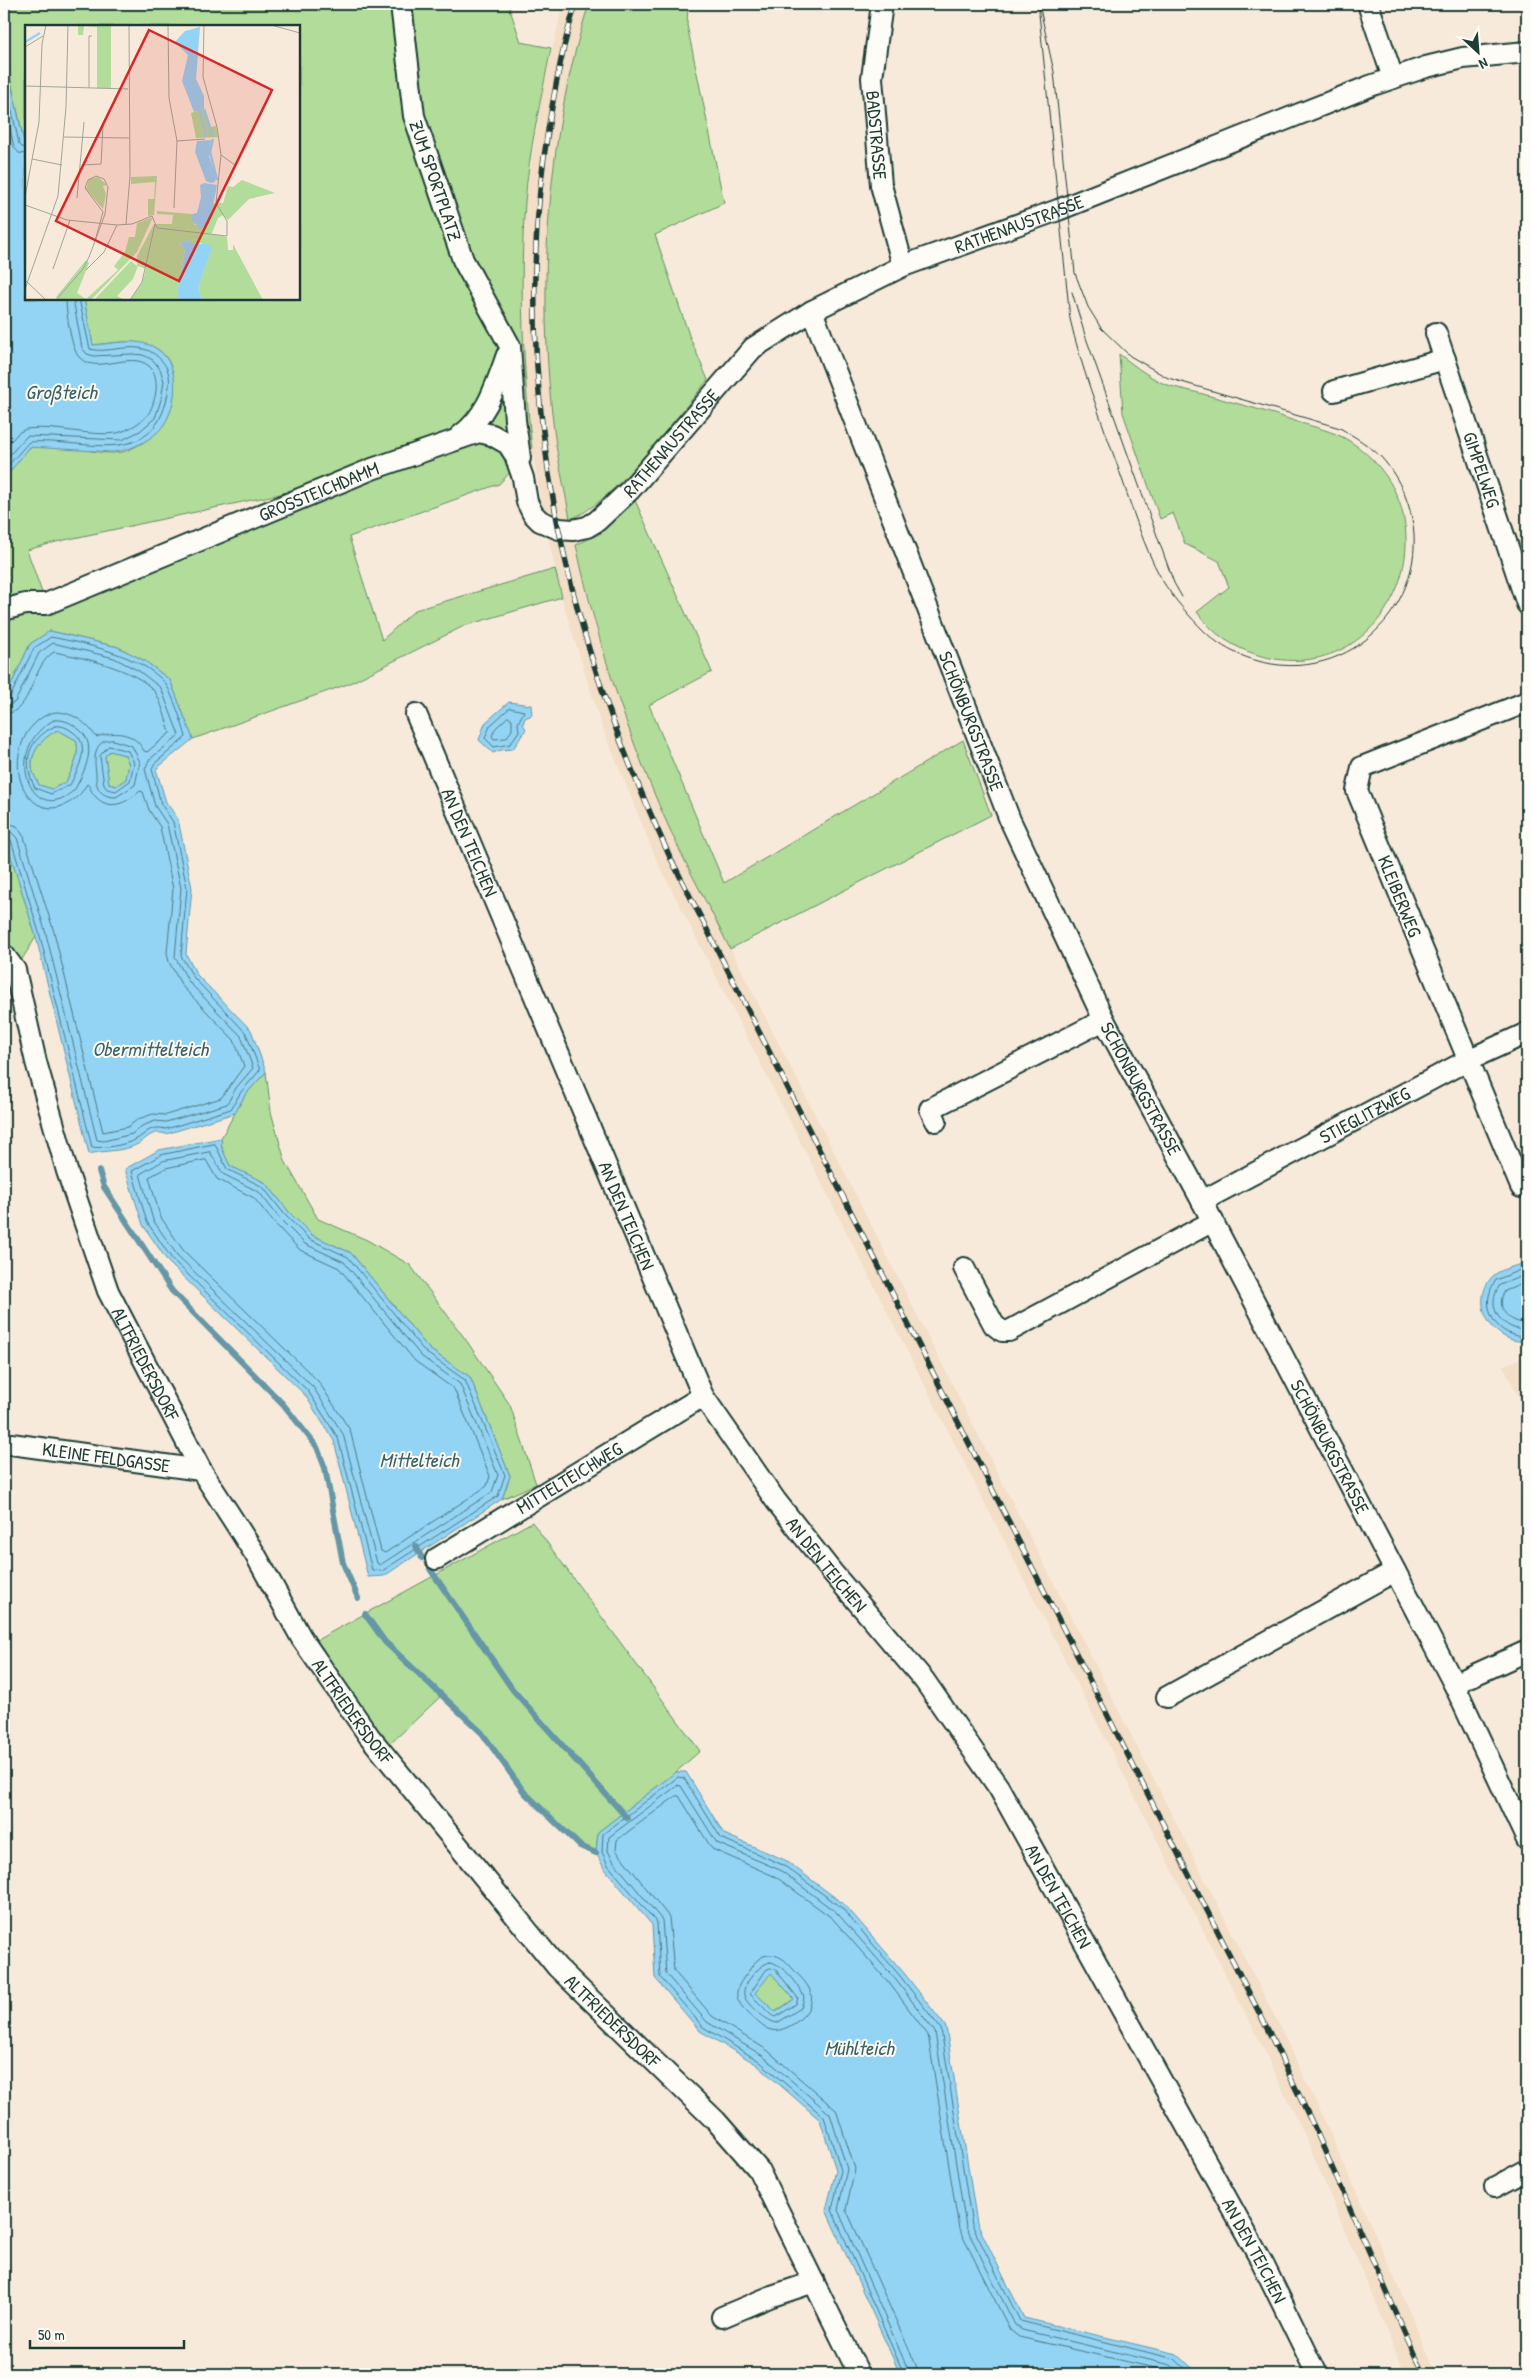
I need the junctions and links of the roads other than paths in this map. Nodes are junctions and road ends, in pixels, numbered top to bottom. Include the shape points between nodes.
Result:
1 (401, 4) edge
2 (882, 4) edge
3 (1368, 4) edge
4 (1527, 52) edge
5 (1393, 78) junction
6 (903, 266) junction
7 (812, 311) junction
8 (1436, 333) dead end
9 (510, 346) junction
10 (1445, 359) junction
11 (1334, 391) dead end
12 (454, 440) junction
13 (523, 478) junction
14 (587, 527) joint
15 (1527, 604) edge
16 (4, 610) edge
17 (1527, 702) edge
18 (416, 714) dead end
19 (4, 955) edge
20 (1104, 1020) junction
21 (1527, 1033) edge
22 (1468, 1060) junction
23 (936, 1121) dead end
24 (1521, 1187) dead end
25 (1202, 1201) junction
26 (1213, 1221) junction
27 (964, 1268) dead end
28 (703, 1396) junction
29 (11, 1444) dead end
30 (201, 1470) junction
31 (436, 1559) dead end
32 (1395, 1570) junction
33 (1527, 1651) edge
34 (1454, 1684) junction
35 (1168, 1697) dead end
36 (1527, 1840) edge
37 (1527, 2170) edge
38 (1495, 2187) dead end
39 (814, 2282) junction
40 (722, 2318) dead end
41 (859, 2374) edge
42 (1317, 2374) edge

1 - 9 street, ZUM SPORTPLATZ via 414,116 463,260
2 - 6 street, BADSTRASSE via 872,78 881,185
3 - 5 street
4 - 5 street, RATHENAUSTRASSE via 1463,58
5 - 6 street, RATHENAUSTRASSE via 1058,210
6 - 7 street, RATHENAUSTRASSE
7 - 14 street, RATHENAUSTRASSE via 753,348 630,490
7 - 20 street, SCHÖNBURGSTRASSE via 1010,820
8 - 10 street, GIMPELWEG
9 - 12 street via 485,411 472,428
9 - 13 street, ZUM SPORTPLATZ
10 - 11 street
10 - 15 street, GIMPELWEG
12 - 13 street, GROSSTEICHDAMM via 479,432 492,435 508,444
12 - 16 street, GROSSTEICHDAMM via 372,469 46,604 25,604
13 - 14 street, GROSSTEICHDAMM via 527,502 540,520 559,529
17 - 22 street, KLEIBERWEG via 1362,767 1357,791
18 - 28 street, AN DEN TEICHEN
19 - 30 street, ALTFRIEDERSDORF via 16,970 36,1062 67,1171 108,1291
20 - 23 street via 930,1110
20 - 25 street, SCHÖNBURGSTRASSE
21 - 22 street, STIEGLITZWEG
22 - 24 street, KLEIBERWEG
22 - 25 street, STIEGLITZWEG
25 - 26 street, SCHÖNBURGSTRASSE
26 - 27 street via 1009,1331 1002,1331 994,1325
26 - 32 street, SCHÖNBURGSTRASSE
28 - 31 street, MITTELTEICHWEG
28 - 42 street, AN DEN TEICHEN via 776,1501 924,1680 998,1788 1263,2264
29 - 30 street, KLEINE FELDGASSE
30 - 39 street, ALTFRIEDERSDORF via 255,1554 302,1639 369,1736 557,1967 716,2121 758,2169
32 - 34 street, SCHÖNBURGSTRASSE
32 - 35 street
33 - 34 street
34 - 36 street, SCHÖNBURGSTRASSE
37 - 38 street
39 - 40 street
39 - 41 street, ALTFRIEDERSDORF

